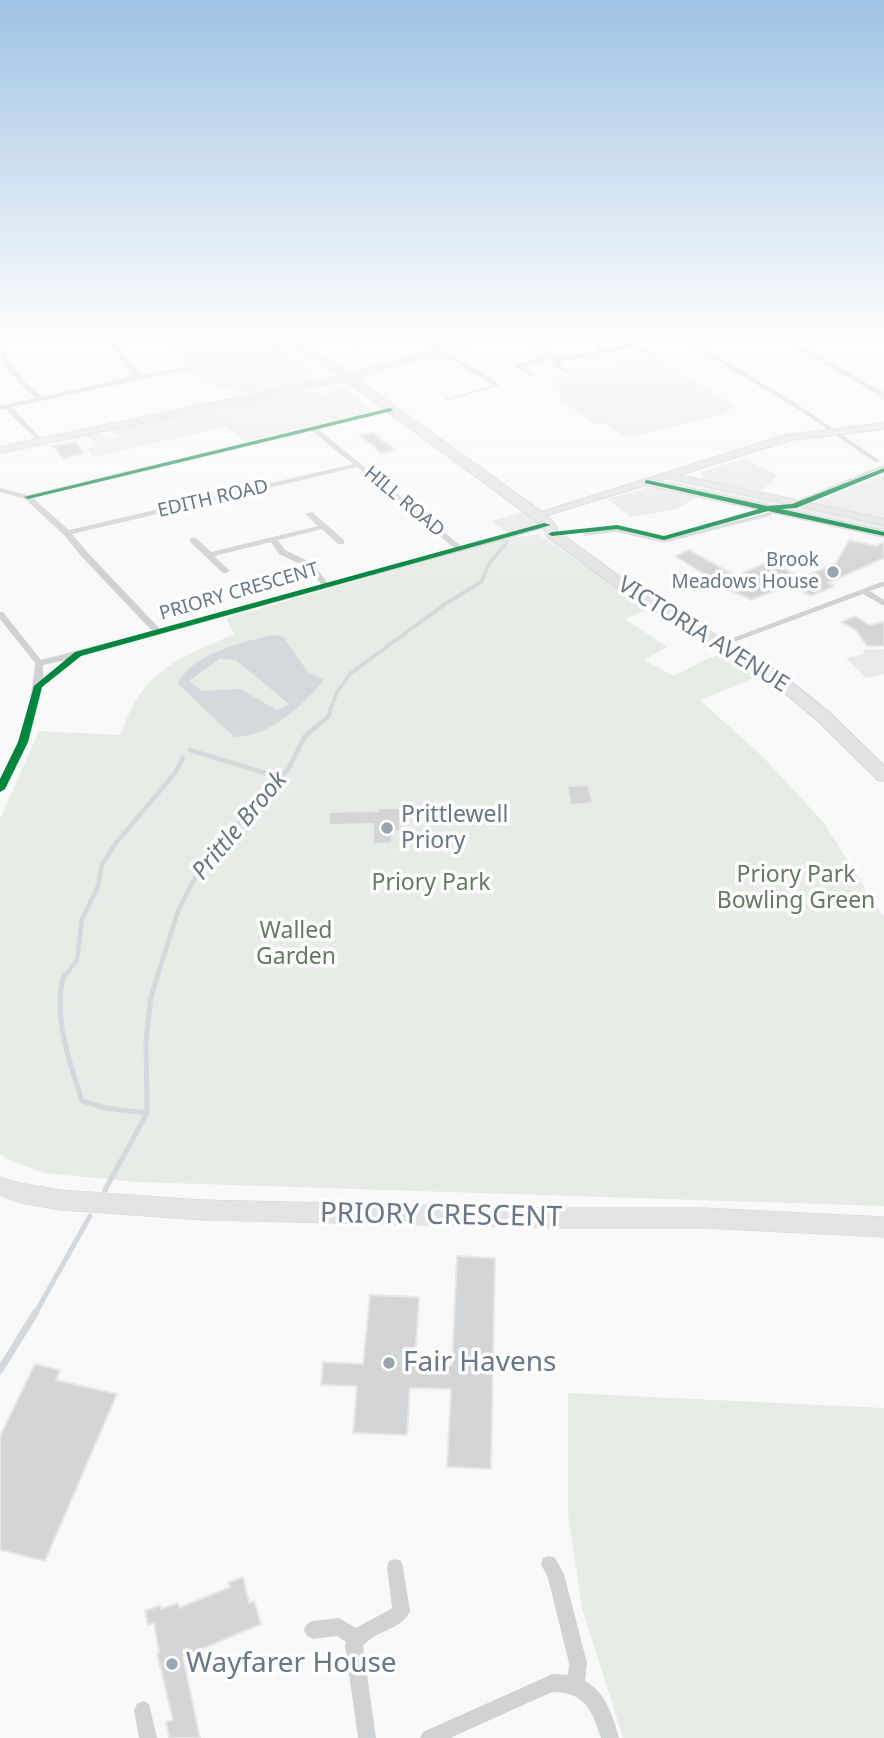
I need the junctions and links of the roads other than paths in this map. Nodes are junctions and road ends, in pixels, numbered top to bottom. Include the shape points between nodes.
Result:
1 (10, 413) edge
2 (164, 413) edge
3 (378, 413) edge
4 (394, 413) edge
5 (806, 413) edge
6 (884, 426) edge
7 (314, 429) junction
8 (835, 432) junction
9 (40, 441) junction
10 (0, 450) edge
11 (877, 461) dead end
12 (358, 464) junction
13 (685, 475) junction
14 (647, 482) junction
15 (0, 490) edge
16 (28, 497) junction
17 (309, 513) dead end
18 (884, 522) edge
19 (545, 523) junction
20 (323, 527) junction
21 (67, 533) junction
22 (884, 534) edge
23 (193, 540) dead end
24 (274, 540) junction
25 (341, 542) dead end
26 (460, 549) junction
27 (209, 555) junction
28 (226, 571) dead end
29 (884, 583) edge
30 (327, 586) junction
31 (863, 590) junction
32 (884, 604) edge
33 (0, 614) edge
34 (159, 633) junction
35 (734, 639) junction
36 (78, 654) junction
37 (38, 663) junction
38 (38, 686) junction
39 (884, 760) edge
40 (4, 776) edge
41 (884, 776) edge
42 (0, 789) edge
43 (0, 1186) edge
44 (884, 1227) edge
45 (549, 1564) dead end
46 (395, 1567) dead end
47 (313, 1630) dead end
48 (357, 1639) junction
49 (576, 1685) junction
50 (143, 1710) dead end
51 (148, 1738) edge
52 (367, 1738) edge
53 (429, 1738) edge
54 (610, 1738) edge

1 - 9 street
2 - 9 street
3 - 7 street
4 - 19 highway, VICTORIA AVENUE
5 - 8 street
6 - 8 street
7 - 12 street, HILL ROAD
7 - 16 street
8 - 11 street
8 - 13 street via 790,437
9 - 10 street
12 - 21 street, EDITH ROAD
12 - 26 street, HILL ROAD
13 - 14 street
13 - 18 street
14 - 19 street
14 - 22 street
15 - 16 street
16 - 21 street
17 - 20 street
19 - 26 street, PRIORY CRESCENT
19 - 35 highway, VICTORIA AVENUE via 634,583
19 - 41 highway, VICTORIA AVENUE via 552,534 601,571 774,676
20 - 24 street
20 - 25 street
21 - 34 street
23 - 27 street
24 - 27 street
24 - 30 street via 282,552 309,565
26 - 30 street, PRIORY CRESCENT
27 - 28 street
29 - 31 street
30 - 34 street, PRIORY CRESCENT
31 - 32 street
31 - 35 street
33 - 37 street
34 - 36 street, PRIORY CRESCENT
35 - 39 highway, VICTORIA AVENUE via 835,713
36 - 37 street, PRIORY CRESCENT
36 - 38 street, PRIORY CRESCENT
37 - 38 street
38 - 40 street via 23,742
40 - 42 street
43 - 44 main road, PRIORY CRESCENT via 61,1200 203,1210 704,1218
45 - 49 street via 556,1574 578,1663
46 - 48 street via 401,1611 367,1628
47 - 48 street via 339,1627
48 - 52 street via 354,1652
49 - 53 street via 552,1683
49 - 54 street via 601,1709
50 - 51 street

